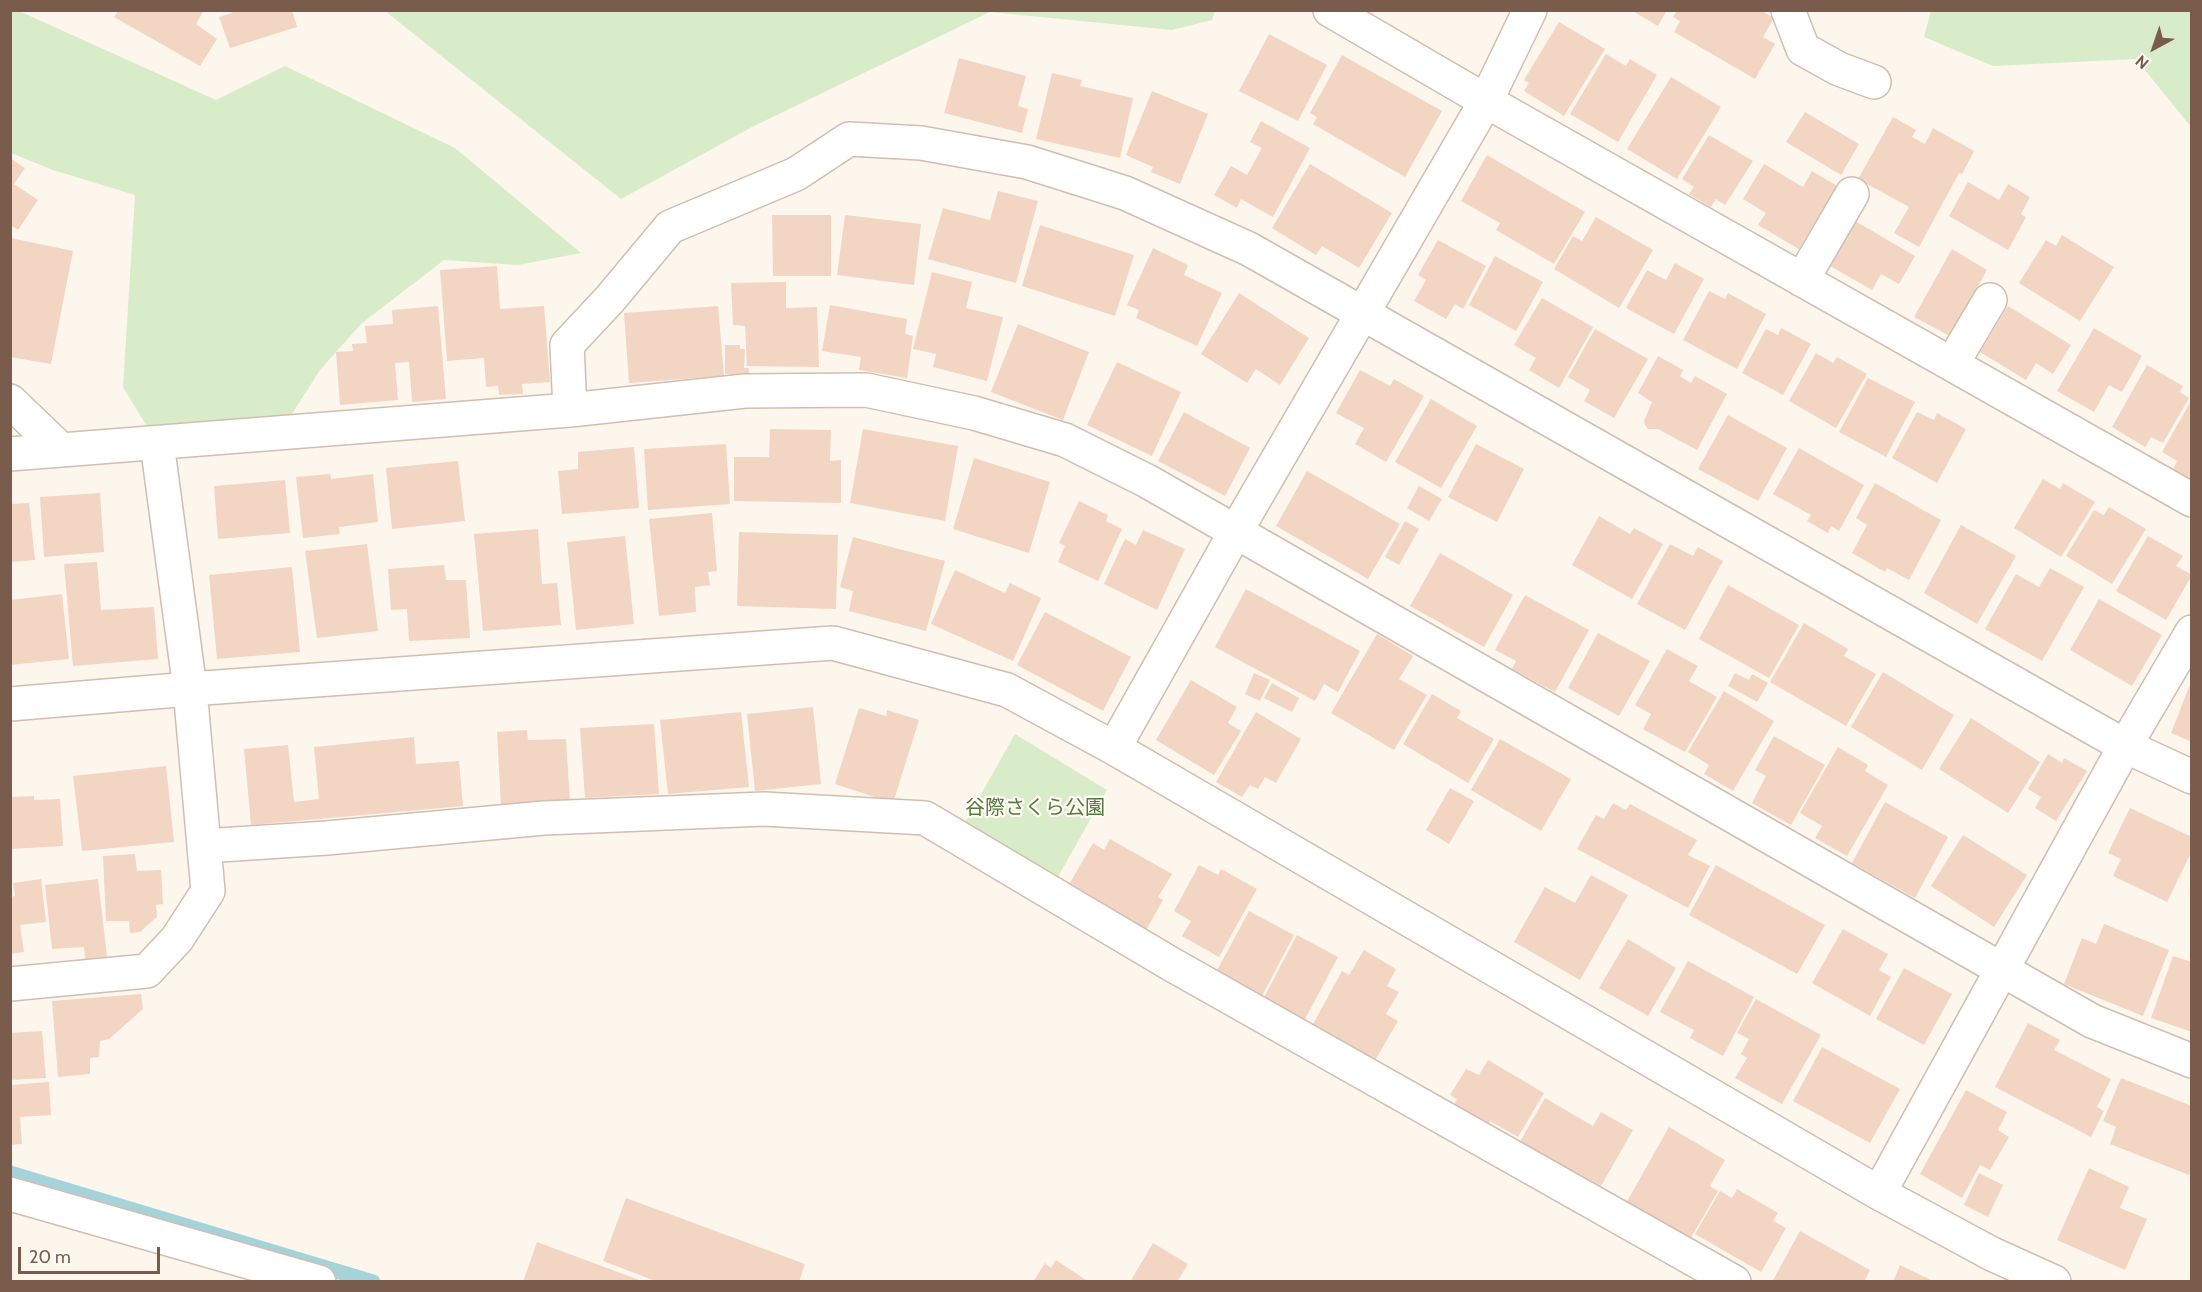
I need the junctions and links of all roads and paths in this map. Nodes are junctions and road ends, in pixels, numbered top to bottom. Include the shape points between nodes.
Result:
1 (1330, 10) edge
2 (1530, 10) edge
3 (1788, 10) edge
4 (1874, 82) dead end
5 (1486, 101) junction
6 (1852, 194) dead end
7 (1803, 280) junction
8 (1990, 300) dead end
9 (1362, 314) junction
10 (1952, 364) junction
11 (10, 401) edge
12 (570, 410) junction
13 (157, 443) junction
14 (61, 450) junction
15 (10, 454) edge
16 (2192, 500) edge
17 (1236, 531) junction
18 (2192, 632) edge
19 (190, 689) junction
20 (10, 704) edge
21 (2125, 746) junction
22 (1114, 748) junction
23 (2192, 777) edge
24 (204, 846) junction
25 (2002, 969) junction
26 (10, 984) edge
27 (2192, 1061) edge
28 (1879, 1193) junction
29 (10, 1194) edge
30 (319, 1281) edge
31 (1734, 1281) edge
32 (2055, 1281) edge

1 - 5 street
2 - 5 street
3 - 4 street via 1803,49
5 - 7 street
5 - 9 street
6 - 7 street
7 - 10 street
8 - 10 street
9 - 12 street via 1249,249 1125,193 1027,162 921,143 849,139 796,174 670,227 567,345
9 - 17 street
9 - 21 street
10 - 16 street
11 - 14 street
12 - 13 street
12 - 17 street via 745,391 866,390 974,413 1065,440
13 - 14 street
13 - 19 street
14 - 15 street
17 - 22 street
17 - 25 street
18 - 21 street
19 - 20 street
19 - 22 street via 833,643 1007,690
19 - 24 street
21 - 23 street
21 - 25 street
22 - 28 street
24 - 26 street via 208,891 177,939 147,972
24 - 31 street via 544,818 764,809 925,818 1171,964
25 - 27 street via 2092,1021
25 - 28 street
28 - 32 street via 1992,1254
29 - 30 street

